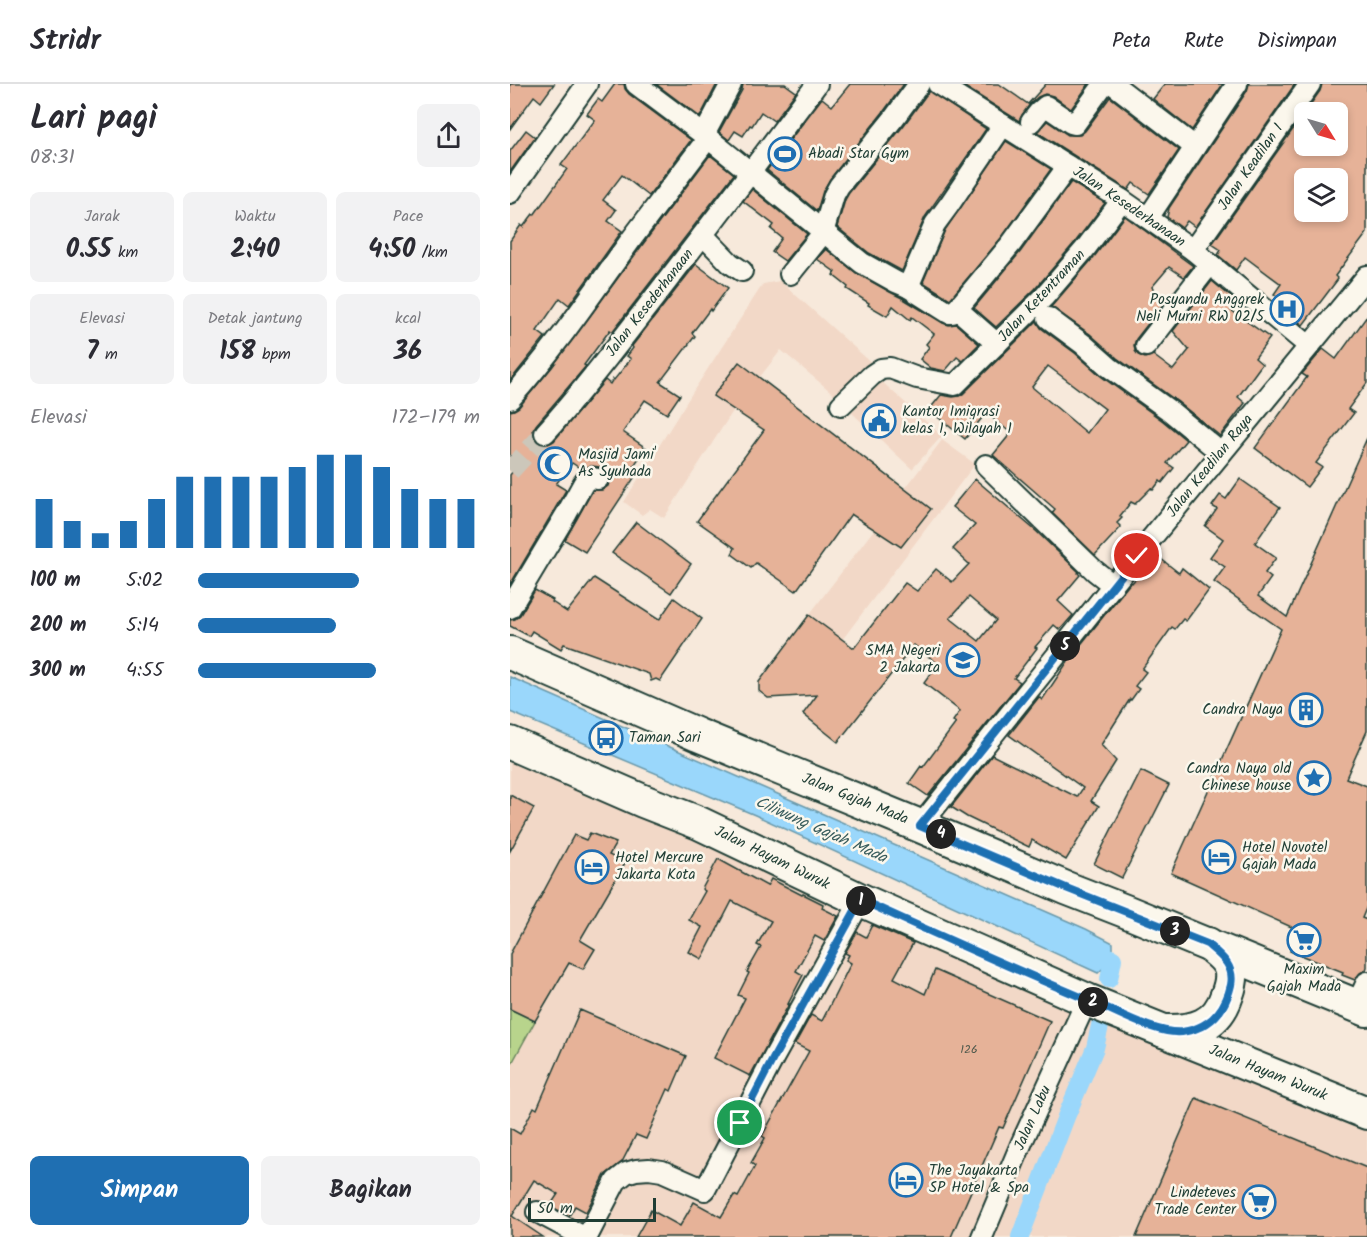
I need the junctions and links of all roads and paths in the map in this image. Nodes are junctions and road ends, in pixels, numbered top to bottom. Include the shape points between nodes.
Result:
1 (587, 84) edge
2 (636, 84) edge
3 (731, 84) edge
4 (817, 84) edge
5 (919, 84) edge
6 (938, 84) edge
7 (1104, 84) edge
8 (1113, 84) edge
9 (1237, 84) edge
10 (1310, 84) edge
11 (1031, 122) dead end
12 (1003, 125) junction
13 (706, 136) junction
14 (1195, 147) junction
15 (1068, 166) junction
16 (751, 173) junction
17 (510, 193) edge
18 (1122, 200) junction
19 (1148, 218) junction
20 (823, 233) junction
21 (703, 235) junction
22 (1192, 250) junction
23 (1210, 264) junction
24 (742, 271) dead end
25 (790, 274) dead end
26 (1367, 276) edge
27 (908, 287) junction
28 (957, 309) junction
29 (1048, 318) dead end
30 (997, 345) junction
31 (1146, 346) dead end
32 (1309, 346) junction
33 (510, 399) edge
34 (841, 405) dead end
35 (545, 433) tunnel mouth
36 (1221, 453) junction
37 (986, 465) dead end
38 (598, 479) dead end
39 (1113, 585) junction
40 (510, 608) edge
41 (510, 653) edge
42 (510, 742) edge
43 (920, 826) junction
44 (861, 900) junction
45 (1207, 944) junction
46 (1087, 1000) junction
47 (1363, 1000) edge
48 (1164, 1031) junction
49 (1367, 1113) edge
50 (537, 1212) dead end
51 (585, 1237) edge
52 (982, 1237) edge

1 - 17 street
2 - 13 street
3 - 13 street
4 - 16 street, Jalan Kesederhanaan
5 - 20 street via 839,186
6 - 12 street, Jalan Kesederhanaan
7 - 11 street via 1075,124 1046,106
8 - 14 street
9 - 14 street
10 - 22 street, Jalan Keadilan I
12 - 15 street, Jalan Kesederhanaan
12 - 27 street via 935,224
13 - 16 street
13 - 33 street via 583,309
14 - 19 street
15 - 18 street, Jalan Kesederhanaan
15 - 28 street
16 - 20 street
16 - 21 street, Jalan Kesederhanaan
18 - 19 street, Jalan Kesederhanaan
18 - 30 street, Jalan Ketentraman via 1044,297
19 - 22 street, Jalan Kesederhanaan
20 - 25 street
20 - 27 street via 862,263
21 - 24 street
21 - 35 street, Jalan Kesederhanaan
22 - 23 street, Jalan Kesederhanaan
23 - 31 street
23 - 32 street, Jalan Kesederhanaan
26 - 32 street, Jalan Keadilan Raya
27 - 28 street via 949,313
28 - 30 street
29 - 36 street
30 - 34 street, Jalan Ketentraman via 955,386 881,369
32 - 36 street, Jalan Keadilan Raya
36 - 39 street, Jalan Keadilan Raya
37 - 39 street
38 - 40 street via 587,479 583,484
39 - 43 street, Jalan Keadilan Raya
41 - 43 main road, Jalan Gajah Mada
42 - 44 main road, Jalan Hayam Wuruk via 699,823
43 - 45 main road, Jalan Gajah Mada
44 - 46 main road, Jalan Hayam Wuruk
44 - 51 street via 705,1190 662,1171 626,1173 616,1181
45 - 47 main road, Jalan Gajah Mada
45 - 48 main road via 1230,968 1232,979 1224,1004 1214,1019 1200,1028
46 - 48 main road, Jalan Hayam Wuruk
46 - 52 street, Jalan Labu
48 - 49 main road, Jalan Hayam Wuruk
50 - 51 street

